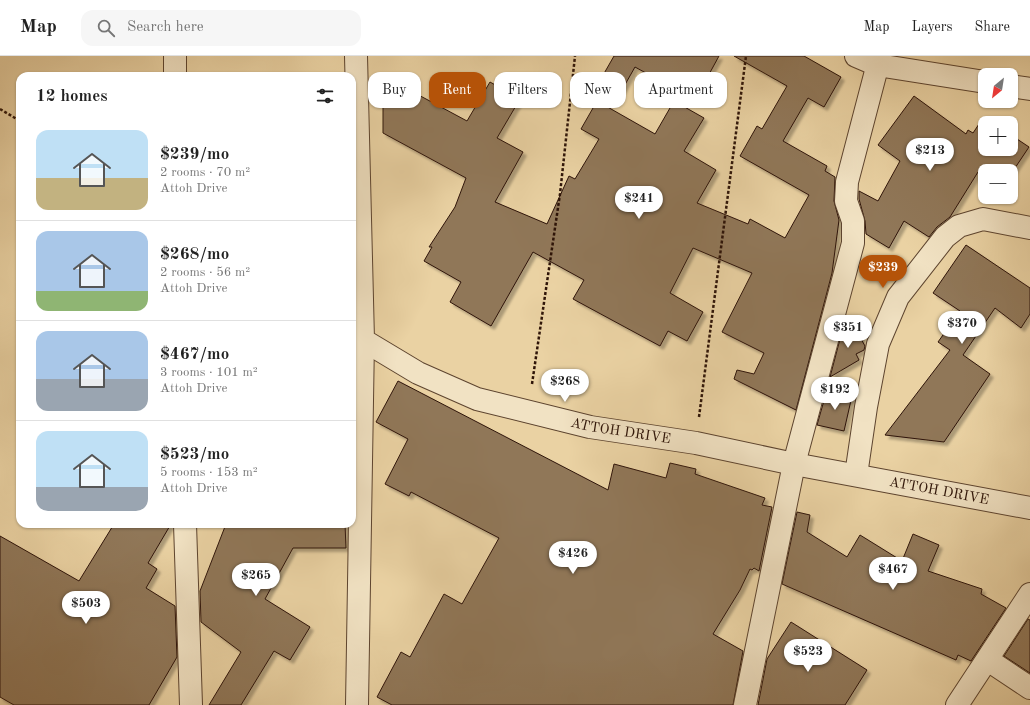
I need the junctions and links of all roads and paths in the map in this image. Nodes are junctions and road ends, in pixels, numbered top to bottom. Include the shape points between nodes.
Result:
1 (175, 56) edge
2 (356, 56) edge
3 (575, 56) edge
4 (746, 56) edge
5 (856, 56) edge
6 (879, 60) edge
7 (175, 72) edge
8 (978, 81) edge
9 (1018, 87) edge
10 (1030, 89) edge
11 (0, 109) edge
12 (16, 119) edge
13 (1030, 228) edge
14 (363, 340) junction
15 (528, 412) junction
16 (696, 442) junction
17 (794, 464) junction
18 (856, 475) junction
19 (1030, 508) edge
20 (185, 528) edge
21 (1030, 594) edge
22 (988, 660) junction
23 (1030, 688) edge
24 (191, 705) edge
25 (357, 705) edge
26 (745, 705) edge
27 (957, 705) edge

1 - 7 street
2 - 14 street
3 - 15 path via 560,194
4 - 16 path
5 - 6 street
6 - 8 street
6 - 17 street via 847,182 846,201 853,221 853,244
9 - 10 street
11 - 12 path
13 - 18 street via 983,219 959,226 945,237 898,297 878,344
14 - 15 street, ATTOH DRIVE via 418,372 477,399
14 - 25 street
15 - 16 street, ATTOH DRIVE via 590,427
16 - 17 street, ATTOH DRIVE
17 - 18 street, ATTOH DRIVE
17 - 26 street
18 - 19 street, ATTOH DRIVE
20 - 24 street
21 - 22 street
22 - 23 street
22 - 27 street

